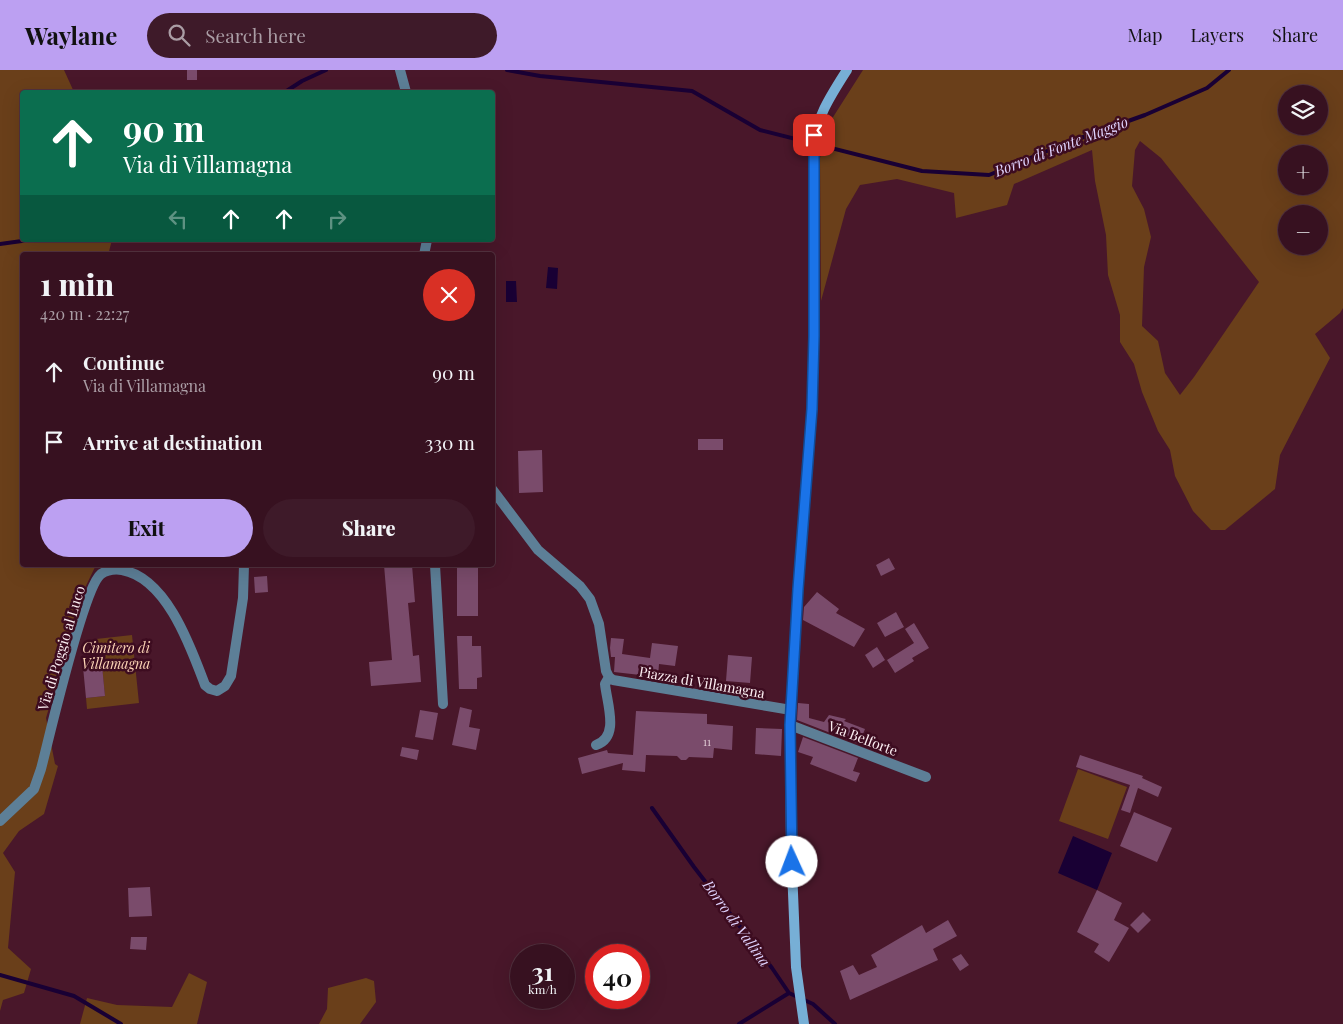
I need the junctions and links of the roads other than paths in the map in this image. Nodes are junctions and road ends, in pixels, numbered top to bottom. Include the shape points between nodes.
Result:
1 (400, 70) edge
2 (847, 70) edge
3 (405, 90) edge
4 (495, 493) edge
5 (244, 567) edge
6 (435, 567) edge
7 (609, 677) junction
8 (443, 704) dead end
9 (791, 710) junction
10 (790, 725) junction
11 (596, 745) dead end
12 (926, 777) dead end
13 (0, 821) edge
14 (804, 1024) edge

1 - 3 street
2 - 9 street via 828,99 814,135 812,409
4 - 7 street via 538,550 580,586 590,599 599,624
5 - 13 street, Via di Poggio al Luco via 244,598 231,676 225,686 217,690 206,685 184,631 148,583 133,572 114,569 100,574 91,588 82,616 34,789
6 - 8 street
7 - 9 street, Piazza di Villamagna
7 - 11 street via 605,684 611,729 606,740
9 - 10 street
10 - 12 street, Via Belforte
10 - 14 street via 796,967

